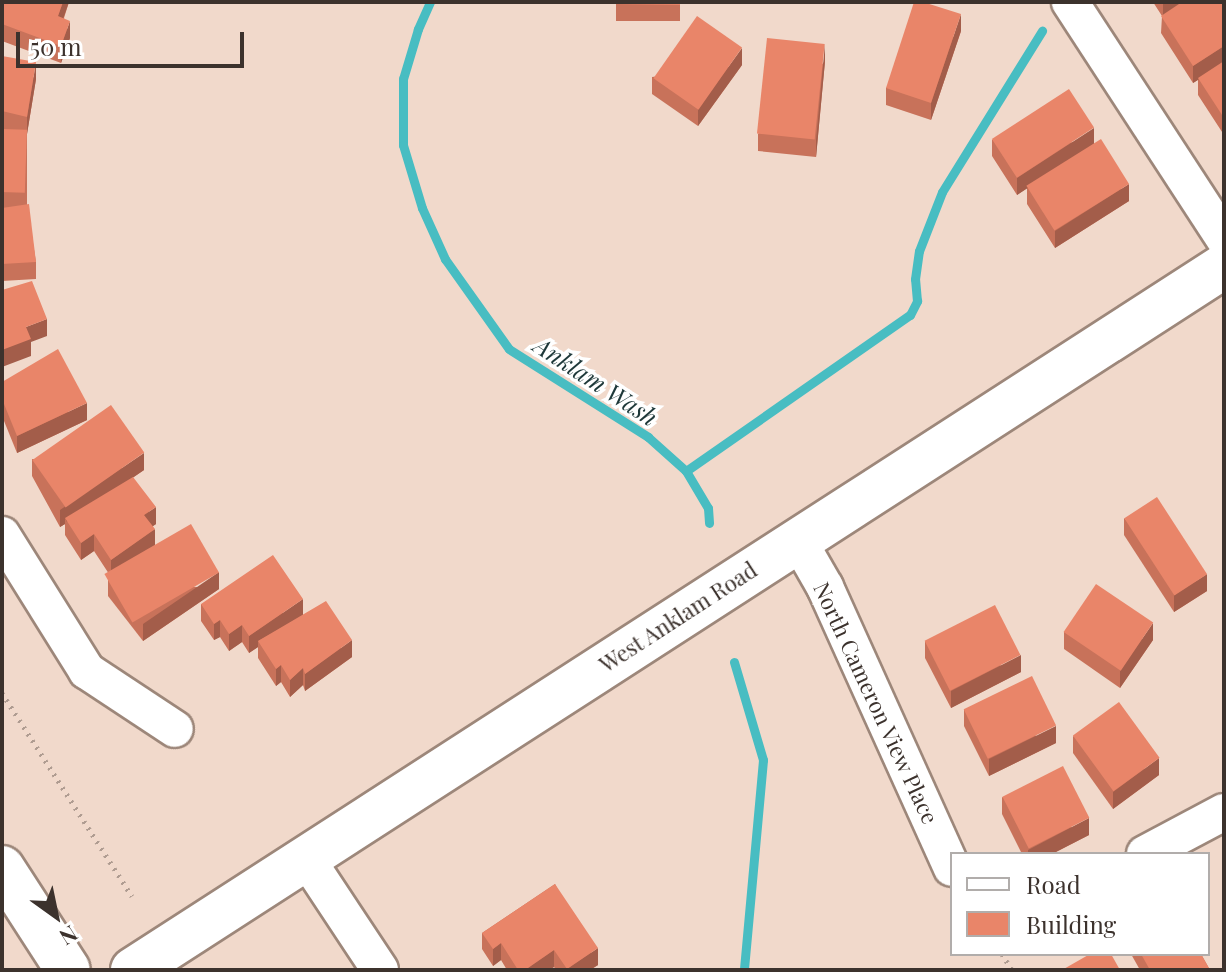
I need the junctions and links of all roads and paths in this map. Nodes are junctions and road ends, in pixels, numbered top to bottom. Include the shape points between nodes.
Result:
1 (1070, 2) edge
2 (1224, 238) edge
3 (1224, 266) edge
4 (2, 535) edge
5 (798, 540) junction
6 (2, 693) edge
7 (175, 729) dead end
8 (1224, 812) edge
9 (1149, 852) edge
10 (306, 858) junction
11 (950, 864) edge
12 (2, 868) edge
13 (132, 896) dead end
14 (68, 970) edge
15 (133, 970) edge
16 (380, 970) edge

1 - 2 street
3 - 5 main road, West Anklam Road
4 - 7 street via 87,671
5 - 10 main road, West Anklam Road
5 - 11 street, North Cameron View Place via 825,587
6 - 13 path
8 - 9 street
10 - 15 main road, West Anklam Road
10 - 16 street
12 - 14 main road

